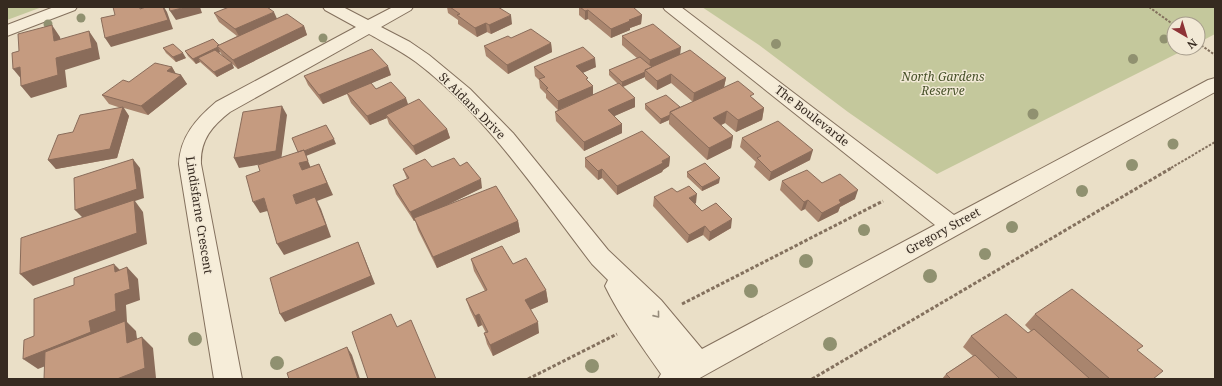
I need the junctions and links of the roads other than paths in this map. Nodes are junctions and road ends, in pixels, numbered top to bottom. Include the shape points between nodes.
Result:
1 (69, 7) edge
2 (331, 7) edge
3 (405, 7) edge
4 (672, 7) edge
5 (369, 27) junction
6 (7, 31) edge
7 (1215, 84) edge
8 (952, 226) junction
9 (682, 373) edge
10 (228, 379) edge

1 - 6 street
2 - 5 street, St Aidans Drive
3 - 5 street
4 - 8 street, The Boulevarde
5 - 9 street, St Aidans Drive via 423,59 484,114 600,257 641,324
5 - 10 street, Lindisfarne Crescent via 224,107 206,122 192,143 190,164
7 - 8 street, Gregory Street
8 - 9 street, Gregory Street

